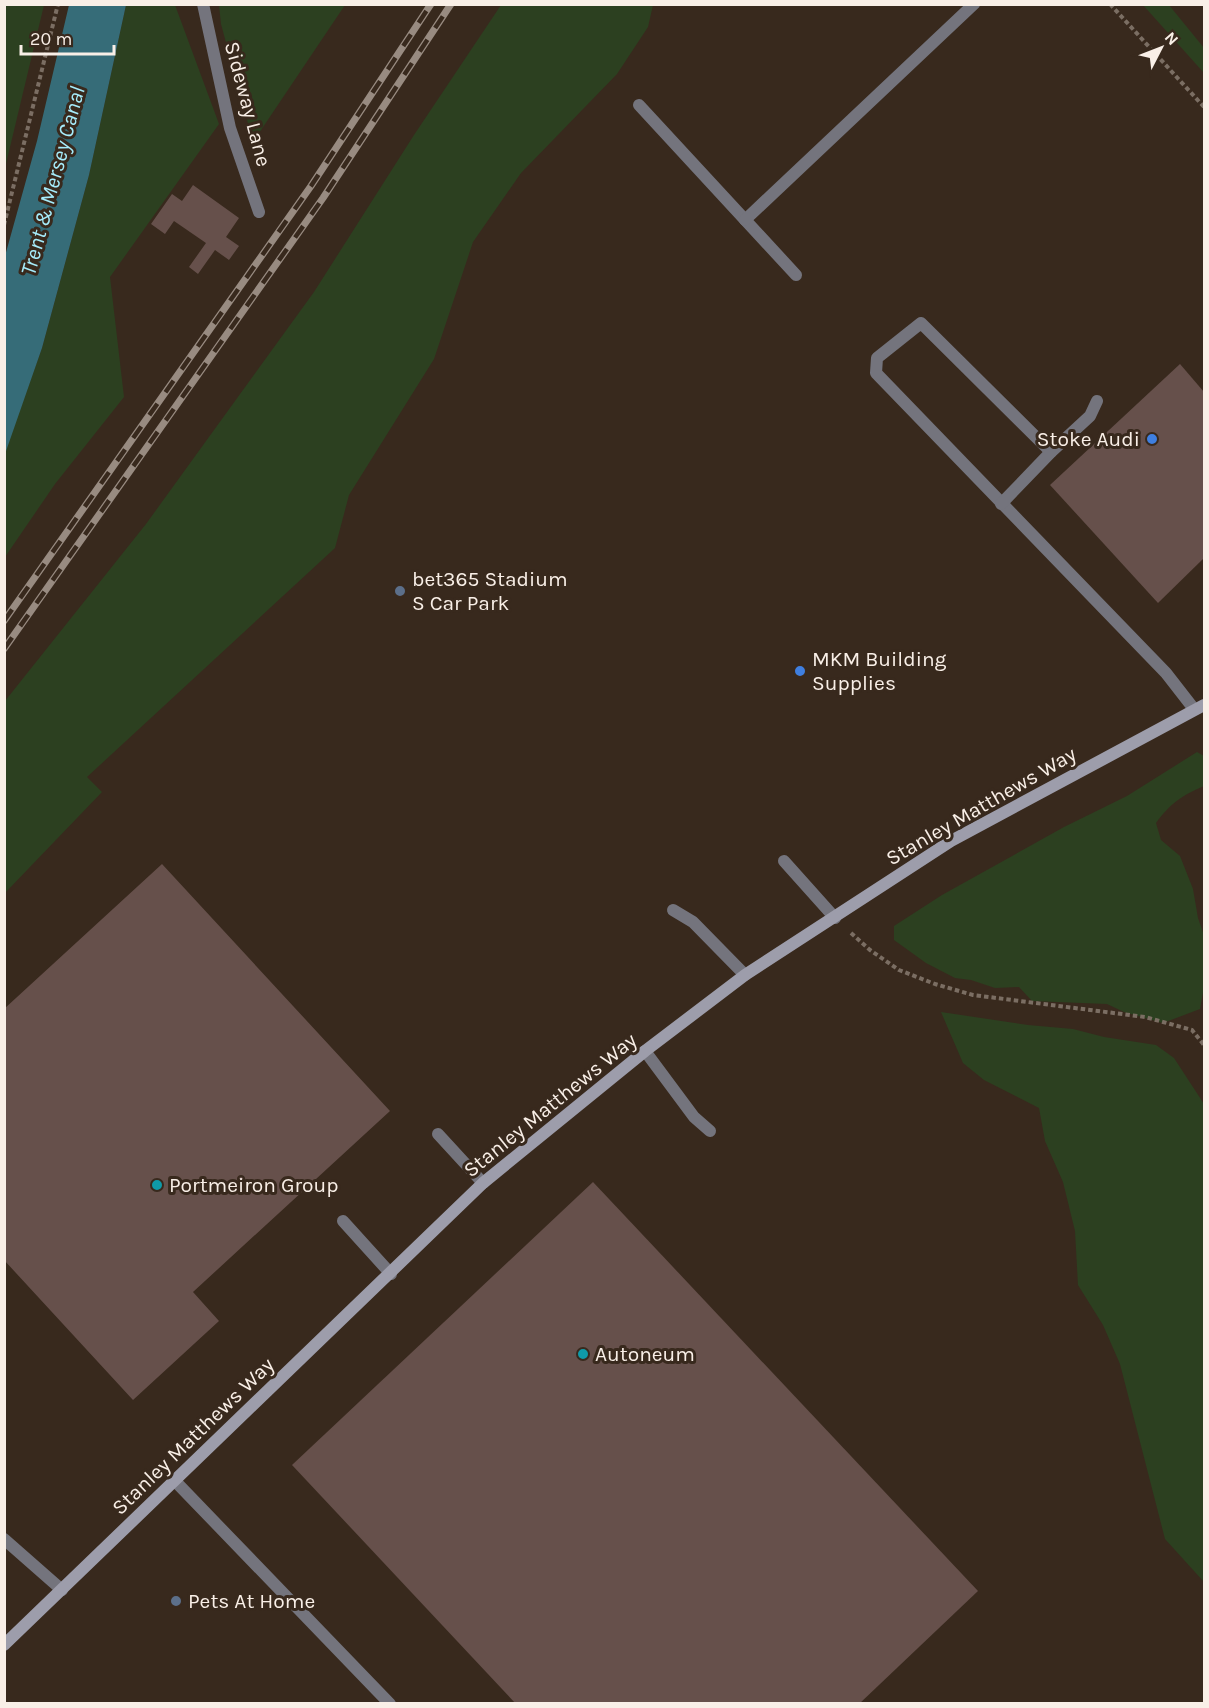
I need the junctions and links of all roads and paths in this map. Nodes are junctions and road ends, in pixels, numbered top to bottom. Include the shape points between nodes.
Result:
1 (58, 4) edge
2 (203, 4) edge
3 (974, 4) edge
4 (1110, 4) edge
5 (639, 105) dead end
6 (1204, 106) edge
7 (259, 212) dead end
8 (745, 220) junction
9 (4, 225) edge
10 (796, 275) dead end
11 (1097, 401) dead end
12 (1051, 452) junction
13 (1001, 504) junction
14 (1199, 707) edge
15 (784, 861) dead end
16 (673, 910) dead end
17 (835, 918) junction
18 (745, 975) junction
19 (1204, 1045) edge
20 (645, 1051) junction
21 (710, 1131) dead end
22 (438, 1134) dead end
23 (483, 1183) junction
24 (344, 1221) dead end
25 (391, 1274) junction
26 (175, 1481) junction
27 (4, 1539) edge
28 (62, 1590) junction
29 (4, 1645) edge
30 (390, 1704) edge

1 - 9 path
2 - 7 lane, Sideway Lane via 230,128
3 - 8 lane
4 - 6 path
5 - 8 lane
8 - 10 lane
11 - 12 lane via 1090,416
12 - 13 lane
12 - 13 lane via 921,323 877,358 876,373
13 - 14 lane
14 - 17 main road, Stanley Matthews Way via 951,841
15 - 17 lane
16 - 18 lane via 693,922
17 - 18 main road, Stanley Matthews Way
17 - 19 path via 899,970 935,984 973,995 1145,1017 1192,1030
18 - 20 main road, Stanley Matthews Way
20 - 21 lane via 694,1117
20 - 23 main road, Stanley Matthews Way
22 - 23 lane
23 - 25 main road, Stanley Matthews Way
24 - 25 lane
25 - 26 main road, Stanley Matthews Way
26 - 28 main road, Stanley Matthews Way
26 - 30 lane
27 - 28 lane
28 - 29 main road, Stanley Matthews Way

